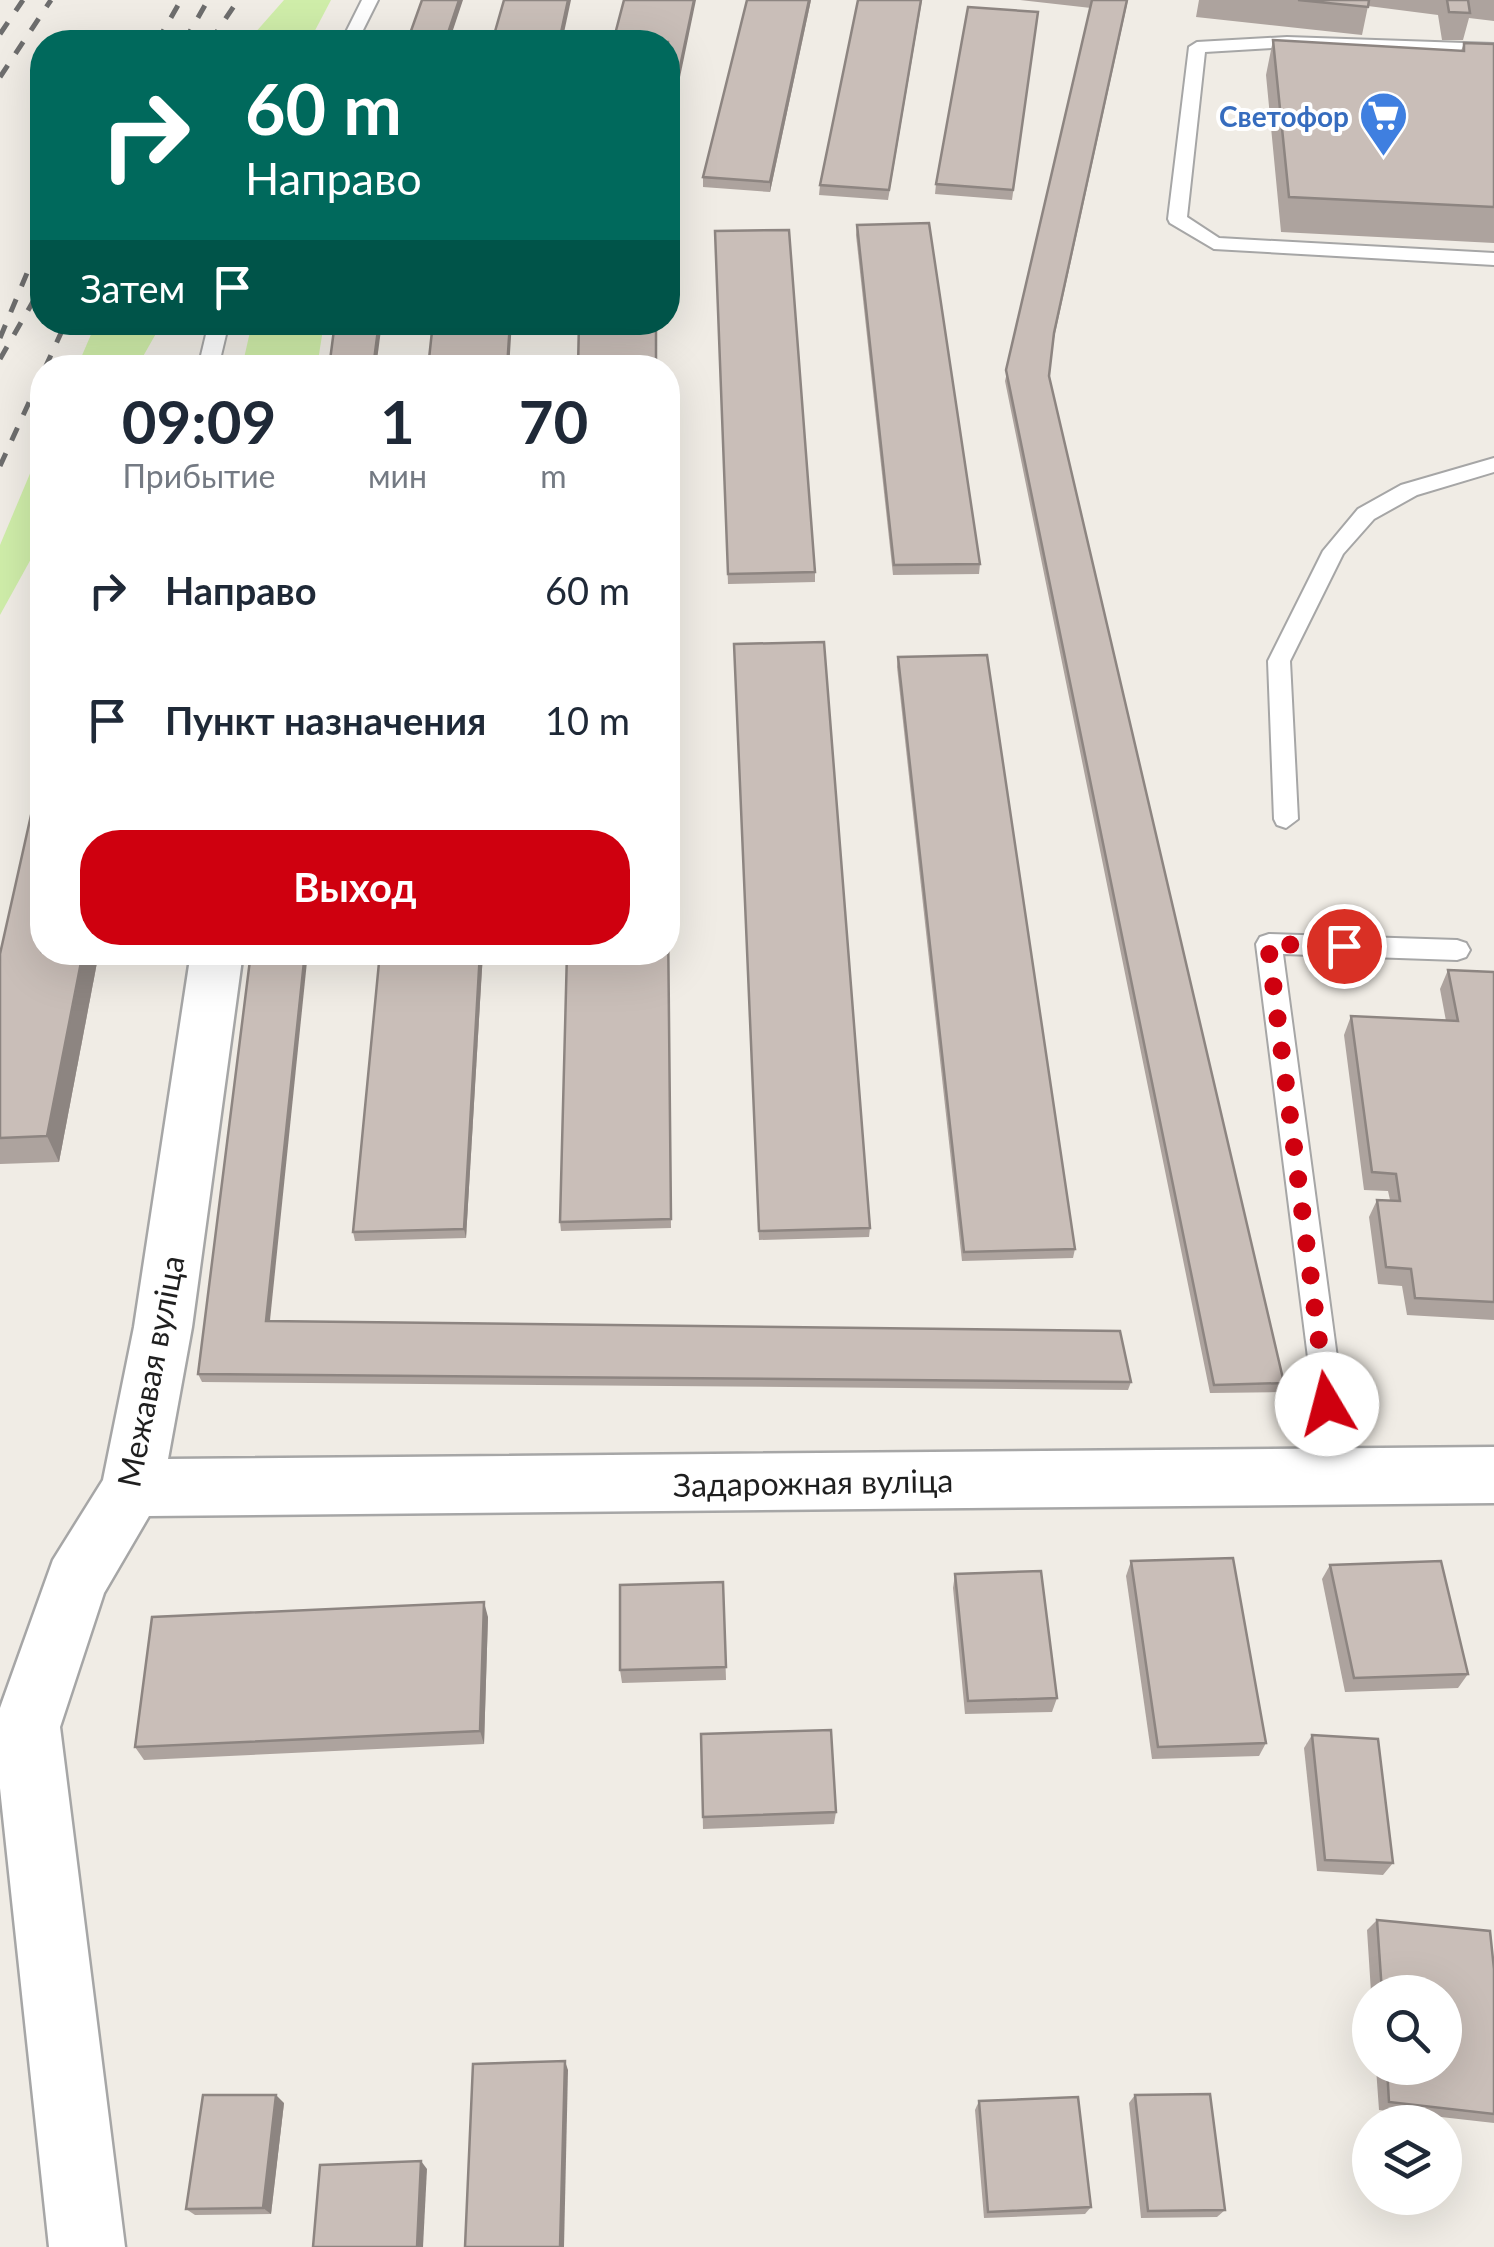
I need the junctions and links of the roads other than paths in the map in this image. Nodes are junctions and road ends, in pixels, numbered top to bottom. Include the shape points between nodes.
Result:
1 (370, 0) edge
2 (354, 30) edge
3 (1494, 49) edge
4 (1494, 259) edge
5 (1494, 465) edge
6 (1286, 819) dead end
7 (1457, 950) dead end
8 (216, 965) edge
9 (1494, 1474) edge
10 (1338, 1477) junction
11 (132, 1488) junction
12 (87, 2247) edge

1 - 2 lane
3 - 4 lane via 1287,42 1197,47 1177,219 1214,244
5 - 6 lane via 1409,490 1366,514 1334,551 1279,661
7 - 10 lane via 1268,944
8 - 11 street, Межавая вуліца
9 - 10 street, Задарожная вуліца
10 - 11 street, Задарожная вуліца
11 - 12 street, Межавая вуліца via 76,1581 27,1727

